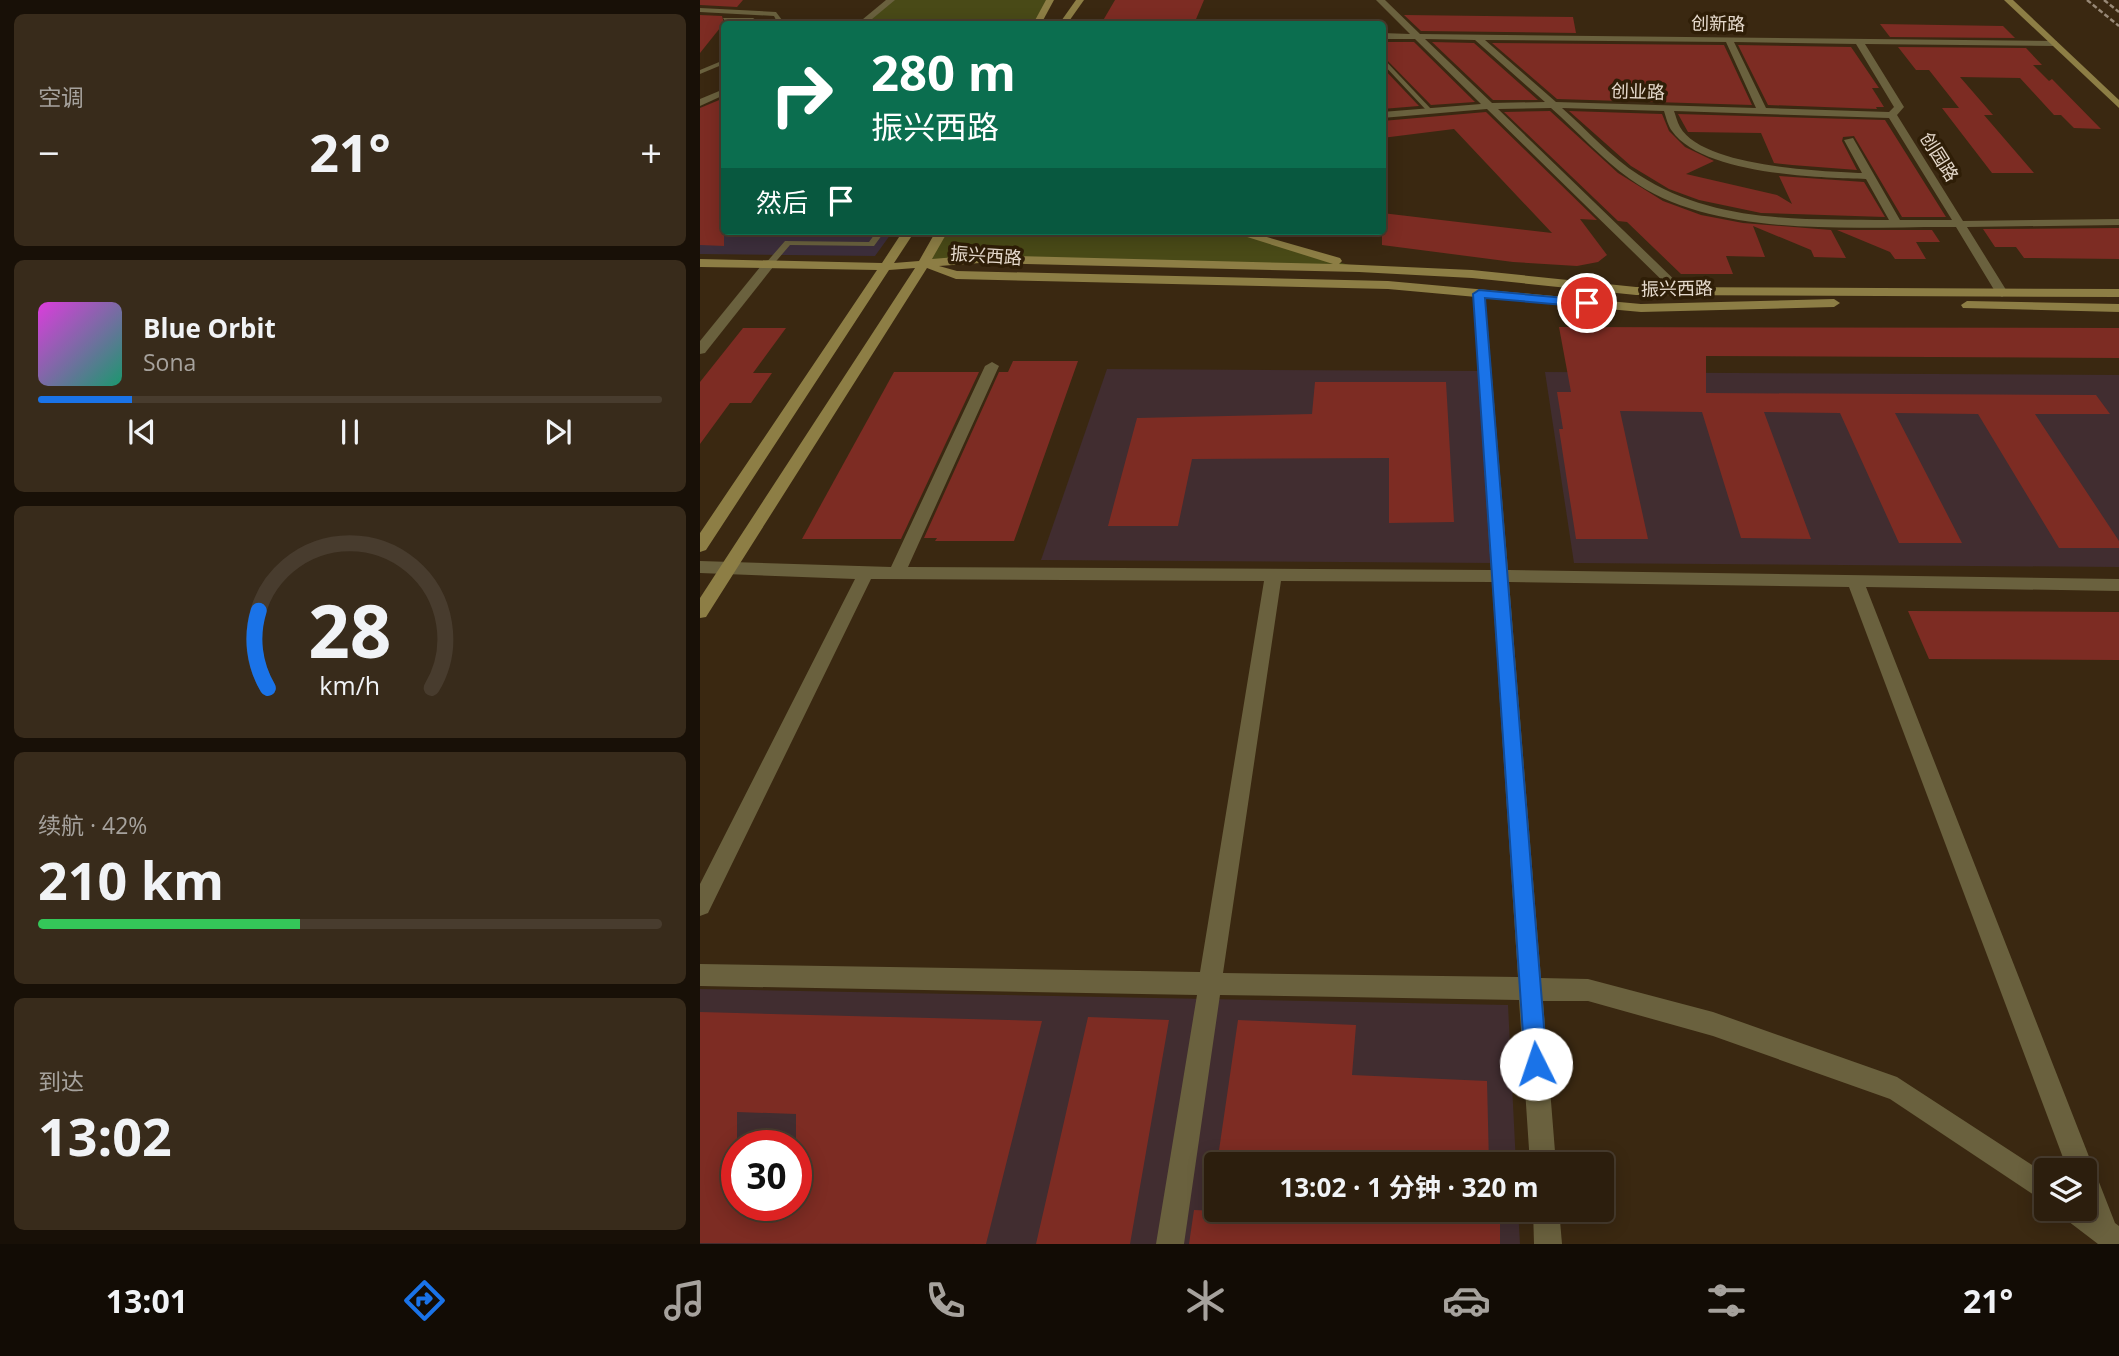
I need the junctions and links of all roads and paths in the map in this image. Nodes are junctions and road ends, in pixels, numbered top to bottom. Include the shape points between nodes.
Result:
1 (891, 0) edge
2 (1050, 0) edge
3 (1080, 0) edge
4 (1380, 0) edge
5 (2008, 0) edge
6 (700, 10) edge
7 (713, 19) dead end
8 (752, 21) edge
9 (778, 21) edge
10 (865, 21) edge
11 (1039, 21) edge
12 (1065, 21) edge
13 (1386, 36) edge
14 (1418, 36) junction
15 (1476, 37) junction
16 (1729, 40) junction
17 (1859, 41) junction
18 (2054, 43) junction
19 (721, 63) edge
20 (1386, 63) edge
21 (700, 72) edge
22 (721, 93) edge
23 (700, 103) edge
24 (2119, 105) edge
25 (1489, 106) junction
26 (1554, 106) junction
27 (1668, 108) junction
28 (1429, 110) junction
29 (1762, 111) junction
30 (1386, 115) edge
31 (1892, 115) junction
32 (1849, 140) dead end
33 (1870, 176) junction
34 (2119, 222) edge
35 (1897, 224) junction
36 (1960, 224) junction
37 (840, 235) edge
38 (878, 235) edge
39 (906, 235) edge
40 (940, 235) edge
41 (1248, 235) edge
42 (834, 243) junction
43 (871, 244) joint
44 (700, 263) edge
45 (769, 264) junction
46 (923, 265) junction
47 (886, 267) junction
48 (1359, 268) junction
49 (1680, 291) junction
50 (2001, 293) junction
51 (2119, 293) edge
52 (1479, 294) junction
53 (2119, 307) edge
54 (700, 349) edge
55 (992, 366) dead end
56 (700, 546) edge
57 (729, 566) junction
58 (700, 567) edge
59 (866, 573) junction
60 (897, 573) junction
61 (1273, 575) junction
62 (1501, 576) junction
63 (1855, 581) junction
64 (2119, 585) edge
65 (700, 612) edge
66 (700, 906) edge
67 (700, 975) edge
68 (1209, 984) junction
69 (1530, 989) junction
70 (1542, 1152) edge
71 (2076, 1158) edge
72 (2034, 1182) edge
73 (2097, 1206) edge
74 (2089, 1221) edge
75 (1547, 1222) edge
76 (2112, 1238) edge
77 (1170, 1244) edge
78 (1548, 1244) edge

1 - 10 street
2 - 11 main road
3 - 12 main road
4 - 14 street
5 - 18 main road
6 - 9 lane via 776,14
7 - 8 lane
13 - 14 street, 创新路
14 - 15 street, 创新路
14 - 25 street
15 - 16 street, 创新路
15 - 26 street
16 - 17 street, 创新路
16 - 29 street
17 - 18 street, 创新路
17 - 31 street, 创园路 via 1899,107
18 - 24 main road
19 - 21 lane
20 - 28 lane
22 - 23 street
25 - 26 street, 创业路
25 - 28 street, 创业路
25 - 49 street
26 - 27 street, 创业路
26 - 35 street via 1634,177 1678,201 1774,222
27 - 29 street, 创业路
27 - 33 street via 1674,126 1686,138 1730,160 1796,174
28 - 30 street, 创业路
29 - 31 street, 创业路
31 - 36 street, 创园路
32 - 33 street
33 - 35 street
34 - 36 street
35 - 36 street
36 - 50 street, 创园路
37 - 42 lane
38 - 43 lane
39 - 47 main road
40 - 46 main road
41 - 48 main road
42 - 43 lane
42 - 45 lane via 788,243
44 - 45 main road
45 - 47 main road
45 - 54 street
46 - 47 main road
46 - 48 main road, 振兴西路 via 980,259
46 - 52 main road, 振兴西路 via 956,275 1388,285
46 - 57 main road
47 - 56 main road
48 - 49 main road, 振兴西路
49 - 50 main road, 振兴西路
50 - 51 main road, 振兴西路
52 - 53 main road, 振兴西路 via 1641,308 1836,303
52 - 62 street
55 - 60 street
57 - 58 street
57 - 59 street
57 - 65 main road
59 - 60 street
59 - 66 street
60 - 61 street
61 - 62 street
61 - 68 street
62 - 63 street
62 - 69 street
63 - 64 street
63 - 71 street
67 - 68 street
68 - 69 street
68 - 77 street
69 - 70 street
69 - 72 street via 1588,990 1713,1024 1897,1088
73 - 76 street
74 - 76 street
75 - 78 street

